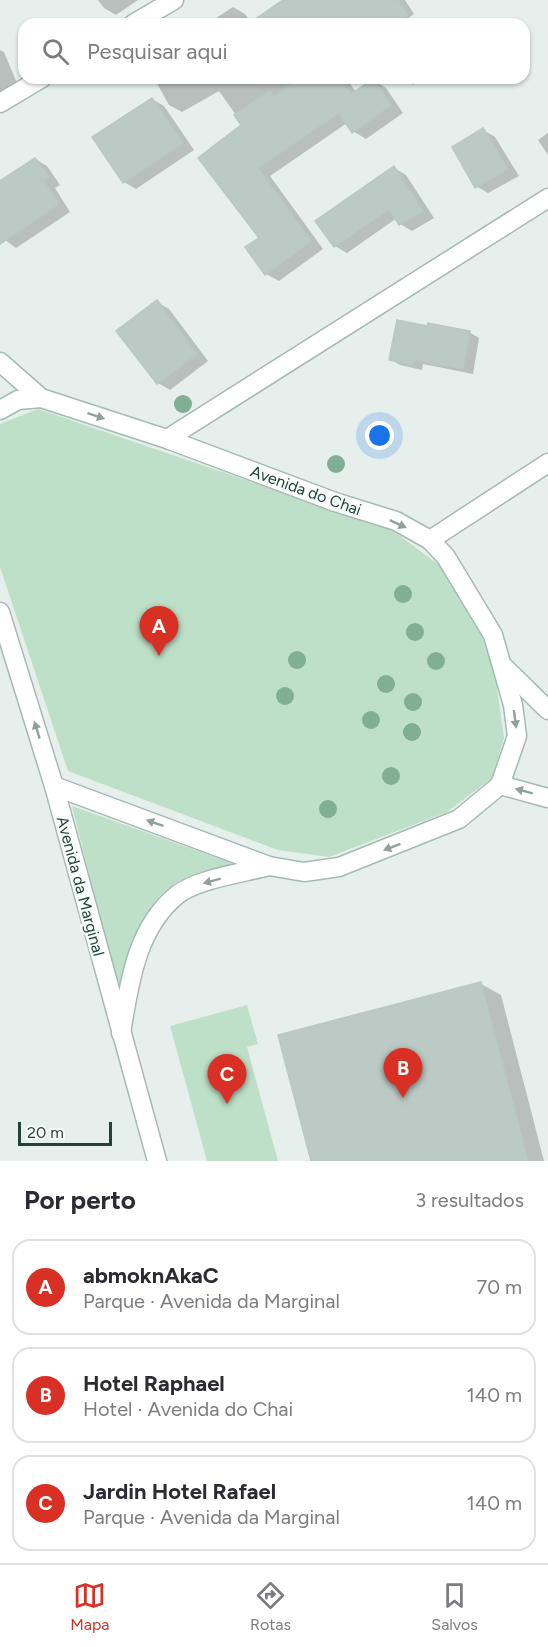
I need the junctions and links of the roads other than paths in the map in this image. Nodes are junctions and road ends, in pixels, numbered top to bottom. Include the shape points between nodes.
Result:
1 (174, 0) edge
2 (144, 18) edge
3 (32, 84) edge
4 (0, 103) edge
5 (548, 198) edge
6 (0, 362) edge
7 (41, 398) junction
8 (0, 410) edge
9 (167, 439) junction
10 (548, 463) edge
11 (430, 540) junction
12 (0, 612) edge
13 (504, 667) junction
14 (548, 710) edge
15 (500, 785) junction
16 (54, 786) junction
17 (548, 798) edge
18 (269, 866) junction
19 (121, 1033) junction
20 (157, 1161) edge

1 - 2 main road
3 - 4 main road
5 - 9 main road
6 - 7 main road
7 - 8 main road via 18,400
7 -> 9 main road, Avenida do Chai
9 -> 11 main road, Avenida do Chai via 396,521
10 - 11 main road
11 - 13 main road, Avenida do Chai via 446,557 477,606
16 -> 12 main road, Avenida da Marginal
13 - 14 main road, Avenida do Chai
13 -> 15 main road, Avenida do Chai via 517,736
17 -> 15 main road
15 -> 18 main road via 459,819 339,867 304,872
18 -> 16 main road
16 - 19 main road, Avenida da Marginal
18 -> 19 main road via 195,886 177,895 159,915 131,972
19 - 20 main road, Avenida da Marginal

